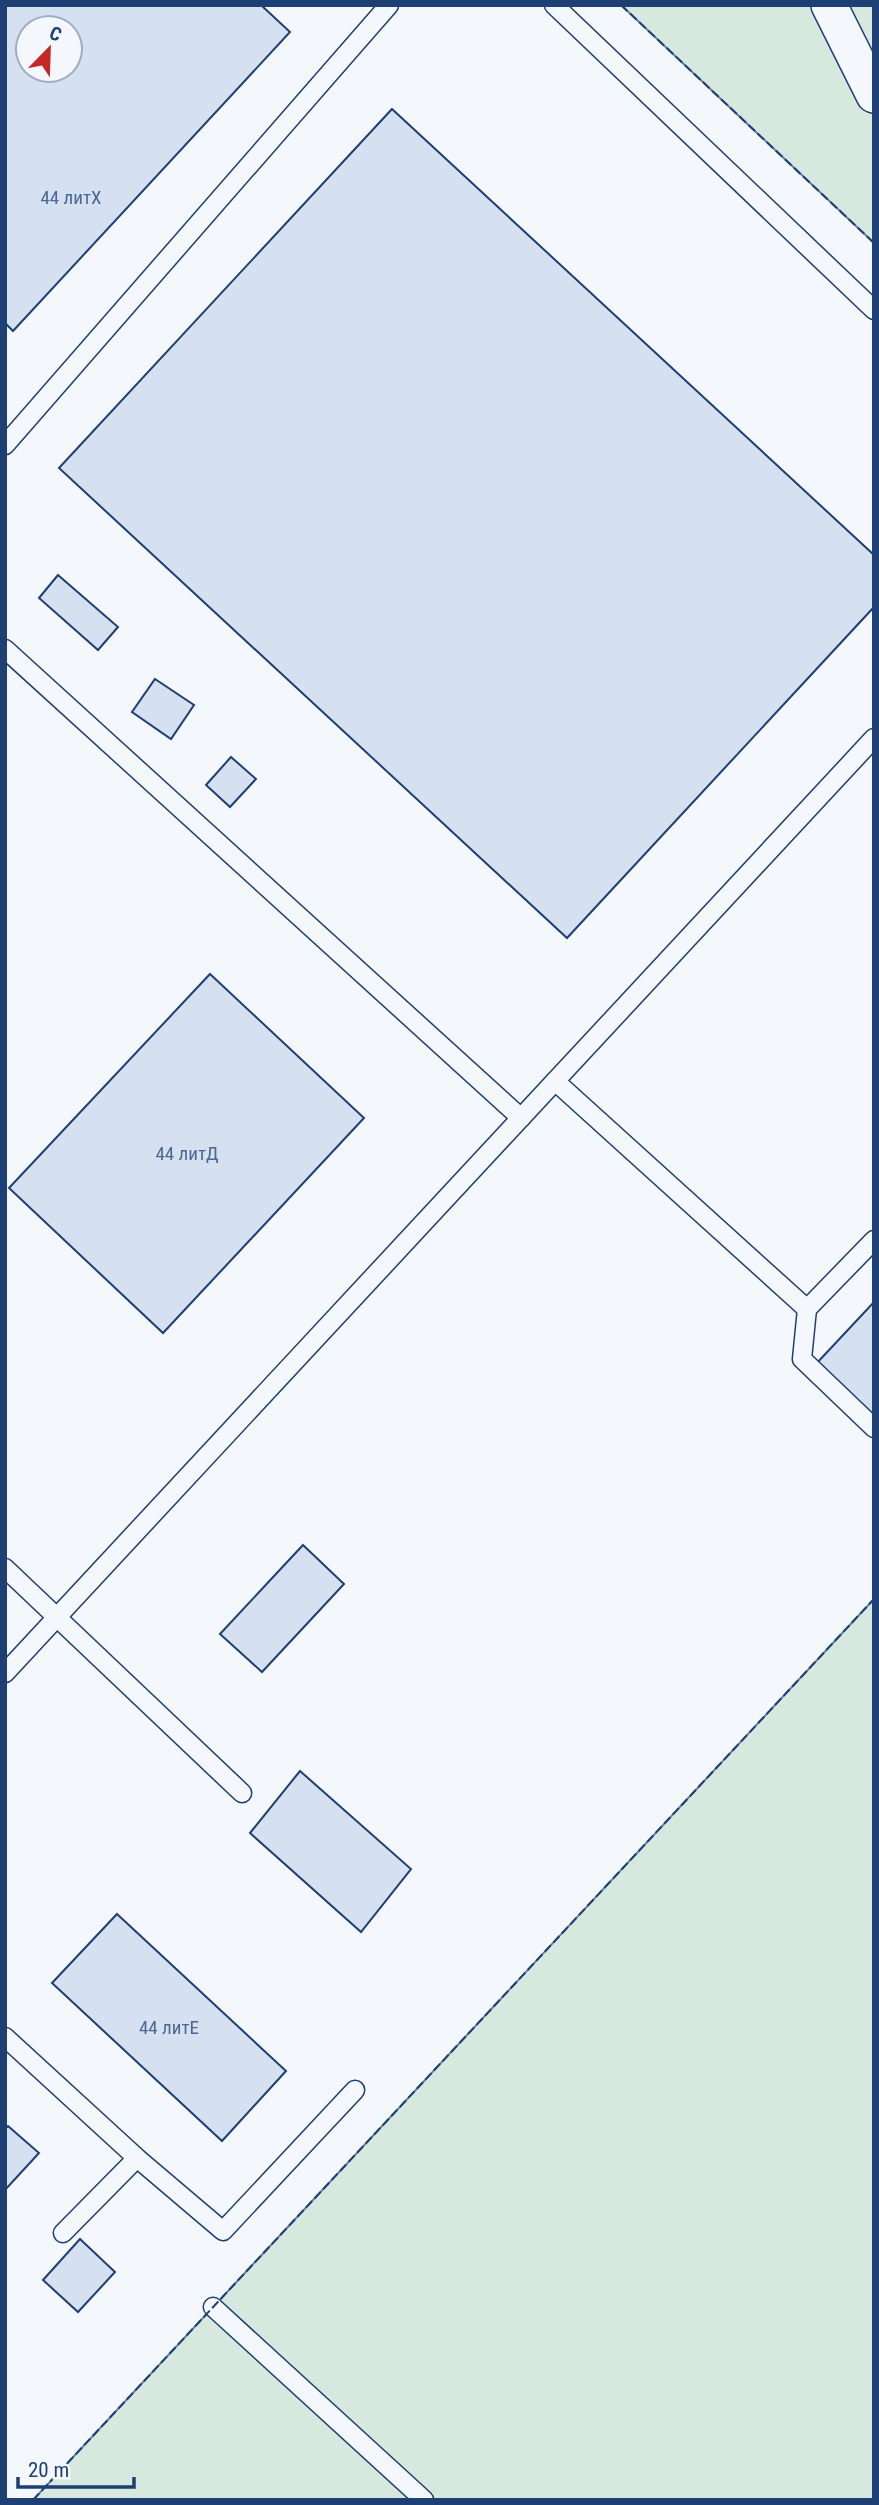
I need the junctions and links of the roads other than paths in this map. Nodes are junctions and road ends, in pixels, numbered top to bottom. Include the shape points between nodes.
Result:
1 (389, 5) edge
2 (554, 5) edge
3 (829, 5) edge
4 (874, 95) edge
5 (874, 310) edge
6 (5, 445) edge
7 (5, 649) edge
8 (874, 738) edge
9 (555, 1082) junction
10 (521, 1118) junction
11 (874, 1240) edge
12 (807, 1309) junction
13 (874, 1428) edge
14 (5, 1568) edge
15 (58, 1617) junction
16 (5, 1674) edge
17 (242, 1793) dead end
18 (5, 2037) edge
19 (355, 2090) dead end
20 (137, 2158) junction
21 (63, 2233) dead end
22 (213, 2307) dead end
23 (424, 2500) edge

1 - 6 lane
2 - 5 lane
3 - 4 street
7 - 10 lane
8 - 9 lane
9 - 10 lane
9 - 12 lane
10 - 15 lane
11 - 12 lane
12 - 13 lane via 802,1359
14 - 15 lane
15 - 16 lane
15 - 17 lane
18 - 20 lane
19 - 20 lane via 223,2231
20 - 21 lane
22 - 23 lane

